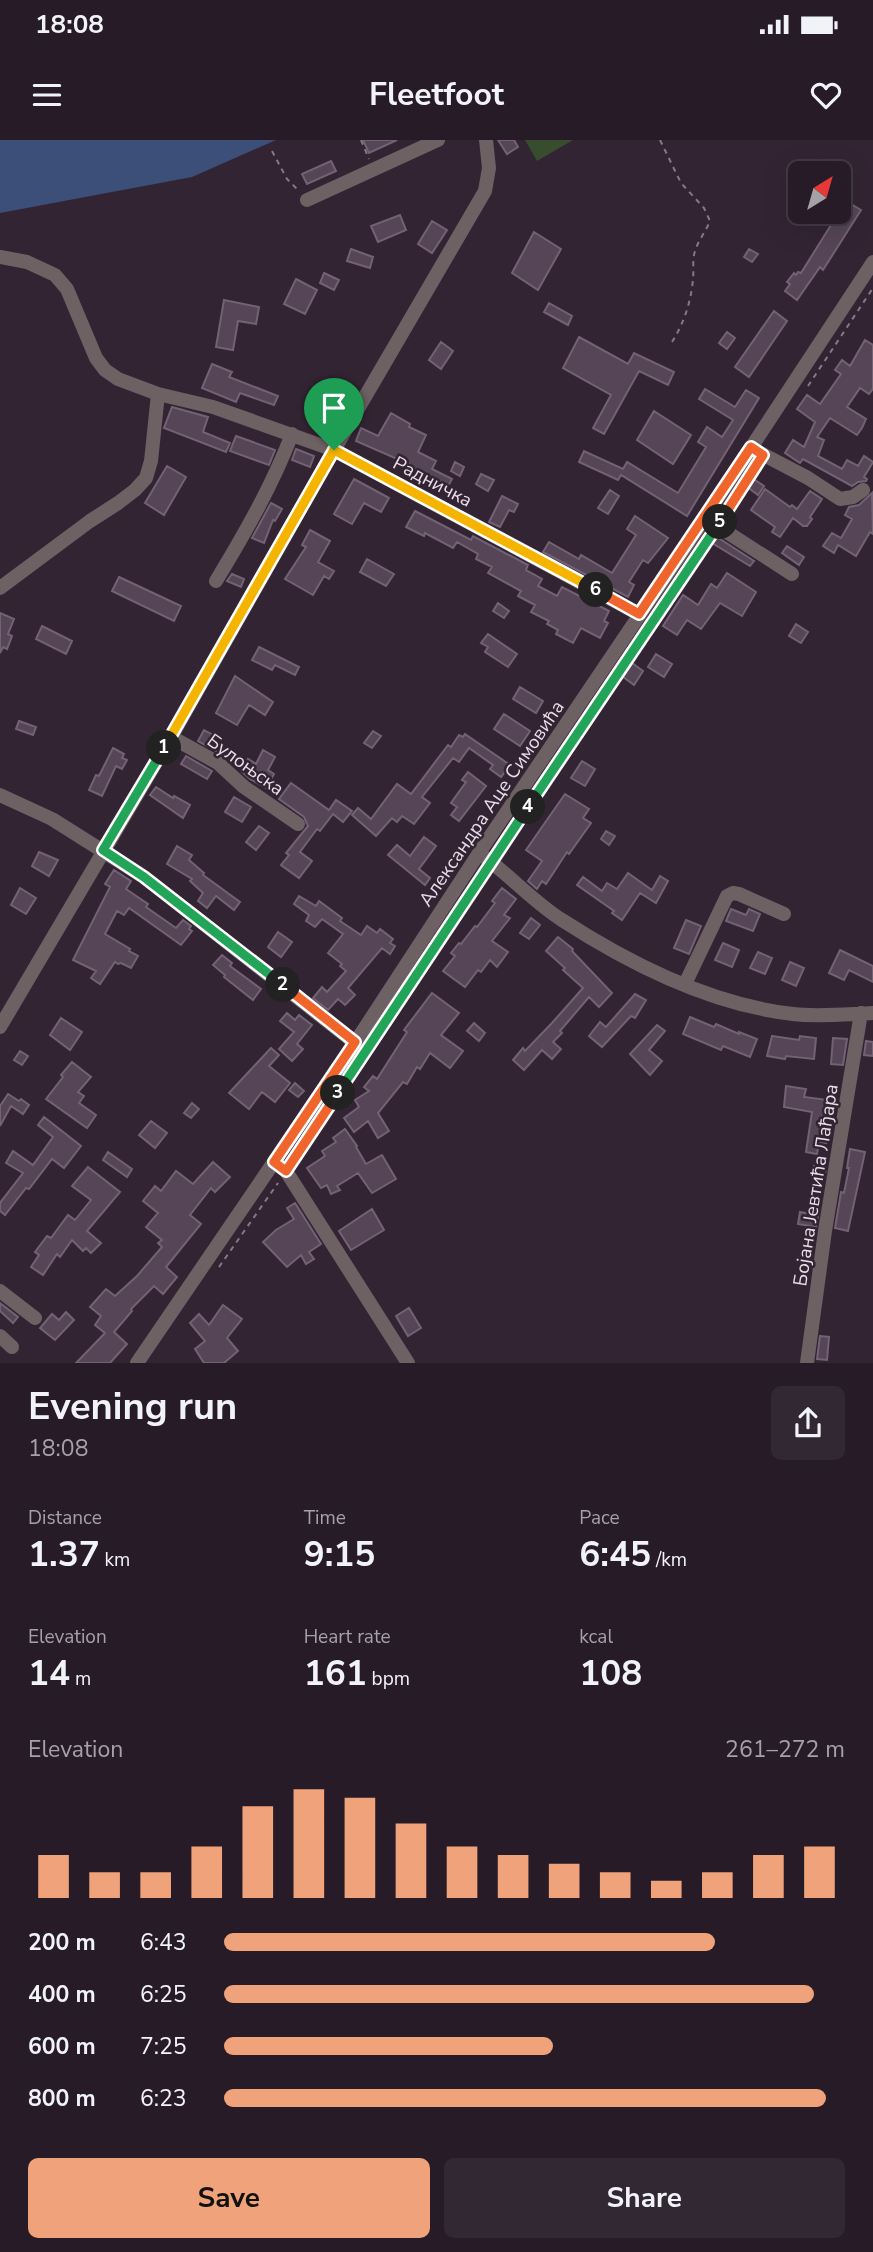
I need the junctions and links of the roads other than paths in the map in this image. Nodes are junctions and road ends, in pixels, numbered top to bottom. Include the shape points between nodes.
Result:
1 (438, 140) edge
2 (486, 140) edge
3 (307, 200) road end
4 (0, 257) edge
5 (873, 262) edge
6 (159, 394) junction
7 (292, 434) junction
8 (334, 450) junction
9 (757, 451) junction
10 (863, 490) dead end
11 (711, 522) junction
12 (792, 574) dead end
13 (216, 581) dead end
14 (0, 588) edge
15 (639, 614) junction
16 (171, 737) junction
17 (0, 795) edge
18 (298, 824) dead end
19 (103, 850) junction
20 (479, 853) junction
21 (784, 914) dead end
22 (685, 984) junction
23 (867, 1013) edge
24 (0, 1027) edge
25 (355, 1042) junction
26 (280, 1166) junction
27 (0, 1291) edge
28 (35, 1318) dead end
29 (0, 1336) edge
30 (12, 1347) dead end
31 (142, 1361) edge
32 (408, 1363) edge
33 (807, 1363) edge

1 - 3 street
2 - 8 street via 489,168 485,191
4 - 6 street, Радничка via 27,262 55,275 67,289 105,370
5 - 9 street, Александра Аце Симовића
6 - 7 street, Радничка
6 - 14 street via 145,478 118,503
7 - 8 street, Радничка
7 - 13 street via 271,484
8 - 15 street, Радничка
8 - 16 street
9 - 10 street via 840,499
9 - 11 street, Александра Аце Симовића
11 - 12 street
11 - 15 street, Александра Аце Симовића
15 - 20 street, Александра Аце Симовића
16 - 18 street, Булоњска via 218,763
16 - 19 street
17 - 19 street
19 - 24 street
19 - 25 street via 188,910
20 - 22 street via 562,920
20 - 25 street, Александра Аце Симовића
21 - 22 street via 739,894 727,895
22 - 23 street via 733,1001 794,1014
23 - 33 street, Бојана Јевтића Лађара via 825,1231
25 - 26 street, Александра Аце Симовића
26 - 31 street, Александра Аце Симовића
26 - 32 street
27 - 28 street
29 - 30 street

